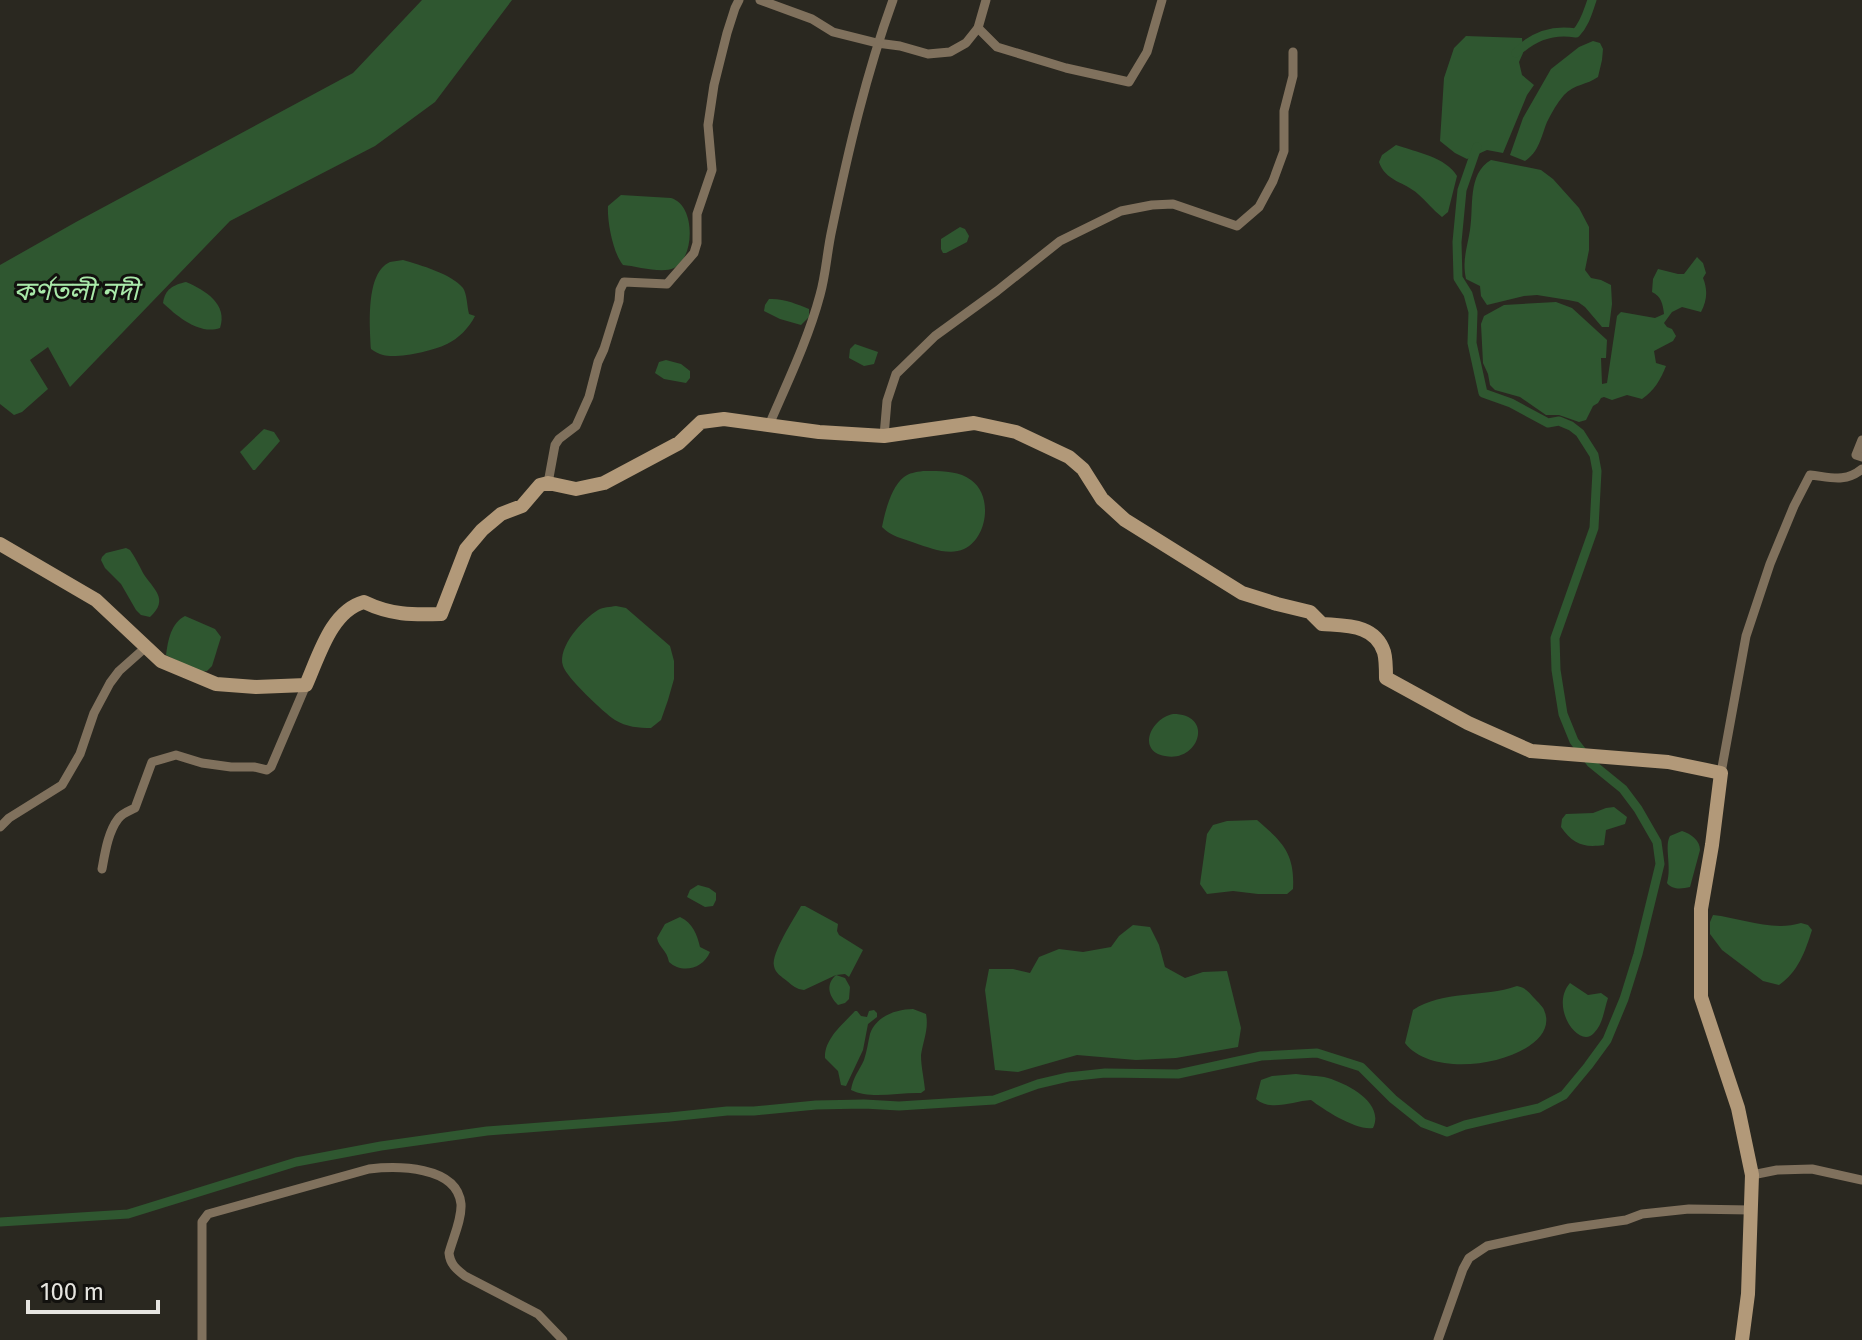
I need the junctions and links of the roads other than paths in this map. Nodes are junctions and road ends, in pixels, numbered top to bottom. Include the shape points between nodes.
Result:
1 (739, 0) edge
2 (760, 0) edge
3 (893, 0) edge
4 (986, 0) edge
5 (1162, 0) edge
6 (978, 28) junction
7 (877, 43) junction
8 (1293, 52) dead end
9 (769, 425) junction
10 (884, 436) junction
11 (1862, 440) edge
12 (1862, 457) edge
13 (1862, 469) edge
14 (548, 483) junction
15 (0, 544) edge
16 (146, 647) junction
17 (306, 685) junction
18 (1721, 773) junction
19 (0, 827) edge
20 (102, 869) dead end
21 (1752, 1175) junction
22 (1862, 1180) edge
23 (1751, 1210) junction
24 (202, 1340) edge
25 (563, 1340) edge
26 (1438, 1340) edge
27 (1742, 1340) edge

1 - 14 street via 714,85 708,125 712,170 697,214 694,253 667,284 624,282 589,397 576,426 555,445
2 - 7 street via 833,32
3 - 7 street
4 - 6 street
5 - 6 street via 1147,52 1129,82 997,47
6 - 7 street via 950,52 928,54
7 - 9 street via 820,294
8 - 10 street via 1284,151 1259,207 1237,226 1173,204 1152,205 1121,211 1060,241 935,336 896,374
9 - 10 street
9 - 14 street via 724,419 701,422 679,443 604,483 576,489
10 - 18 street via 974,423 1016,432 1069,457 1125,520 1242,593 1310,612 1322,624 1357,626 1376,636 1384,652 1386,678 1468,723 1531,751 1668,762
11 - 12 street via 1856,455
13 - 18 street via 1844,478 1810,475 1794,506 1746,636
14 - 17 street via 522,506 501,514 466,549 441,614 404,615 355,604 327,636
15 - 16 street via 96,600
16 - 17 street via 161,661 216,684
16 - 19 street via 110,683 62,785
17 - 20 street via 267,770 176,755 152,762 135,808 118,819
18 - 21 street via 1701,909 1701,997 1738,1108
21 - 22 street via 1812,1169
21 - 23 street
23 - 26 street via 1642,1214 1487,1246 1463,1269
23 - 27 street
24 - 25 street via 202,1222 208,1214 391,1167 430,1172 454,1187 461,1207 449,1253 455,1269 538,1314

